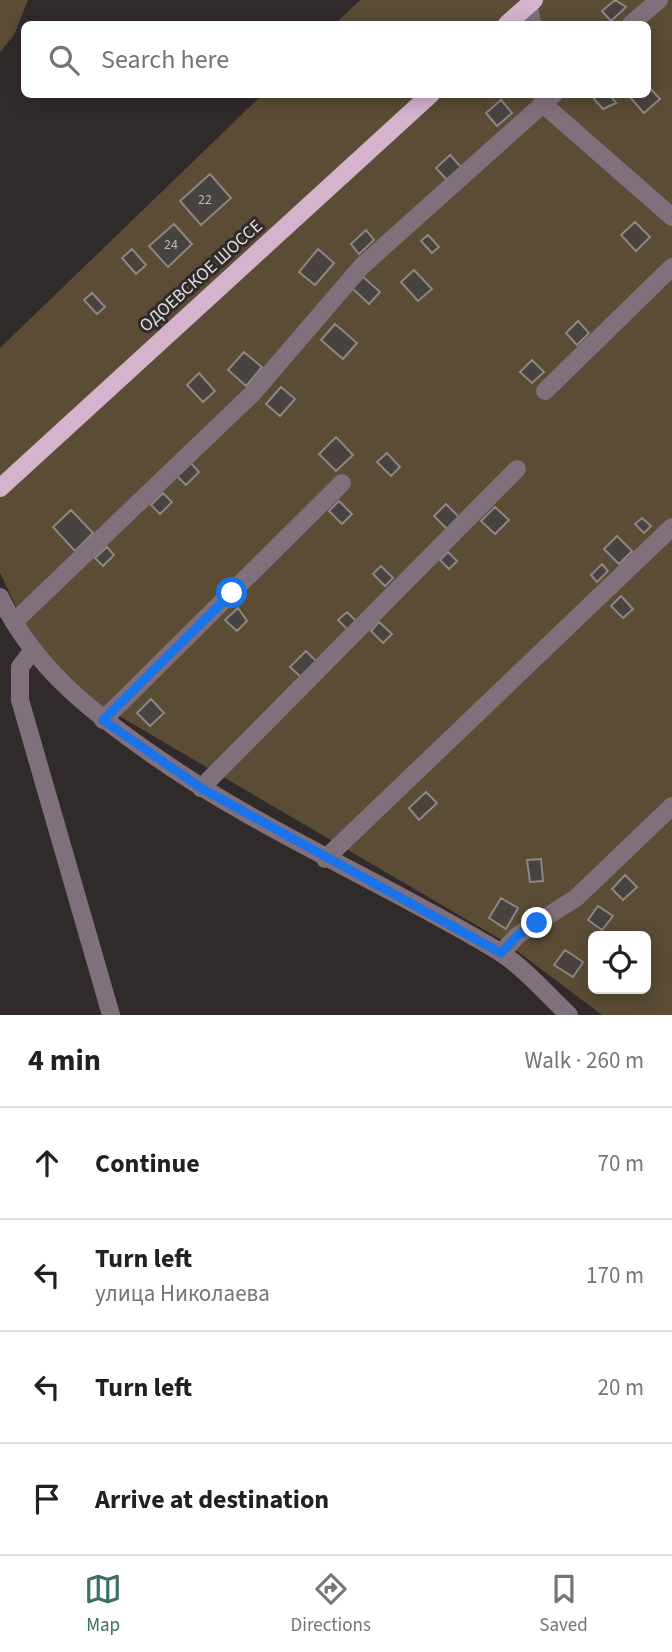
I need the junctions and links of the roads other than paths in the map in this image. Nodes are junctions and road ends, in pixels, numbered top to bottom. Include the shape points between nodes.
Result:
1 (659, 0) edge
2 (531, 2) edge
3 (510, 21) edge
4 (531, 21) edge
5 (634, 21) edge
6 (426, 98) edge
7 (546, 98) edge
8 (672, 217) edge
9 (672, 267) edge
10 (545, 391) dead end
11 (517, 468) dead end
12 (342, 483) dead end
13 (0, 488) edge
14 (672, 527) edge
15 (0, 597) edge
16 (15, 621) junction
17 (33, 650) junction
18 (103, 720) junction
19 (201, 788) junction
20 (672, 807) edge
21 (326, 859) junction
22 (501, 953) junction
23 (111, 1015) edge
24 (569, 1015) edge

1 - 5 street
2 - 3 main road
2 - 4 street
6 - 13 main road, ОДОЕВСКОЕ ШОССЕ
7 - 8 street
7 - 16 street via 362,266 253,393
9 - 10 street
11 - 19 street
12 - 18 street
14 - 21 street
15 - 16 street
16 - 17 street
17 - 18 street via 75,698
17 - 23 street via 20,667 20,700
18 - 19 street
19 - 21 street
20 - 22 street via 576,898 518,935
21 - 22 street
22 - 24 street

